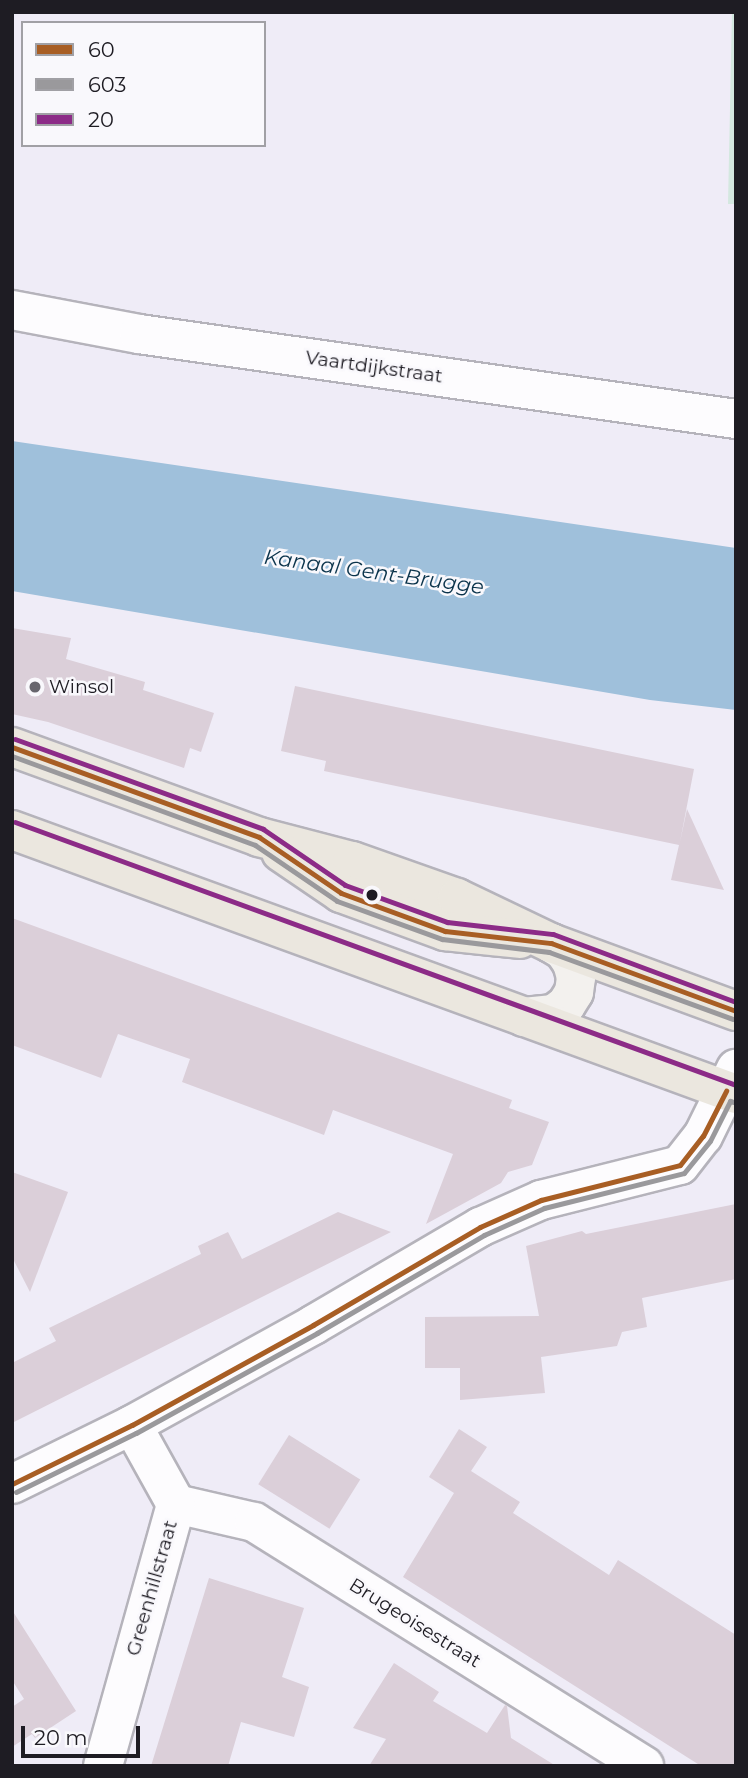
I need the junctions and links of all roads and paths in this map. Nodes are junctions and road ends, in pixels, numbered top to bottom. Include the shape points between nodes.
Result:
1 (12, 310) edge
2 (736, 419) edge
3 (12, 747) edge
4 (12, 830) edge
5 (551, 943) junction
6 (736, 1011) edge
7 (524, 1017) junction
8 (733, 1085) edge
9 (132, 1424) junction
10 (12, 1484) edge
11 (176, 1504) junction
12 (103, 1766) edge
13 (644, 1766) edge

1 - 2 street, Vaartdijkstraat via 139,334
3 - 5 main road via 259,837 341,893 444,931
4 - 7 main road
5 - 6 main road
5 - 7 main road via 572,963 574,992 554,1014
7 - 8 main road
8 - 9 street via 704,1136 680,1165 541,1200 480,1227
9 - 10 street
9 - 11 street, Greenhillstraat
11 - 12 street, Greenhillstraat
11 - 13 street, Brugeoisestraat via 254,1522

